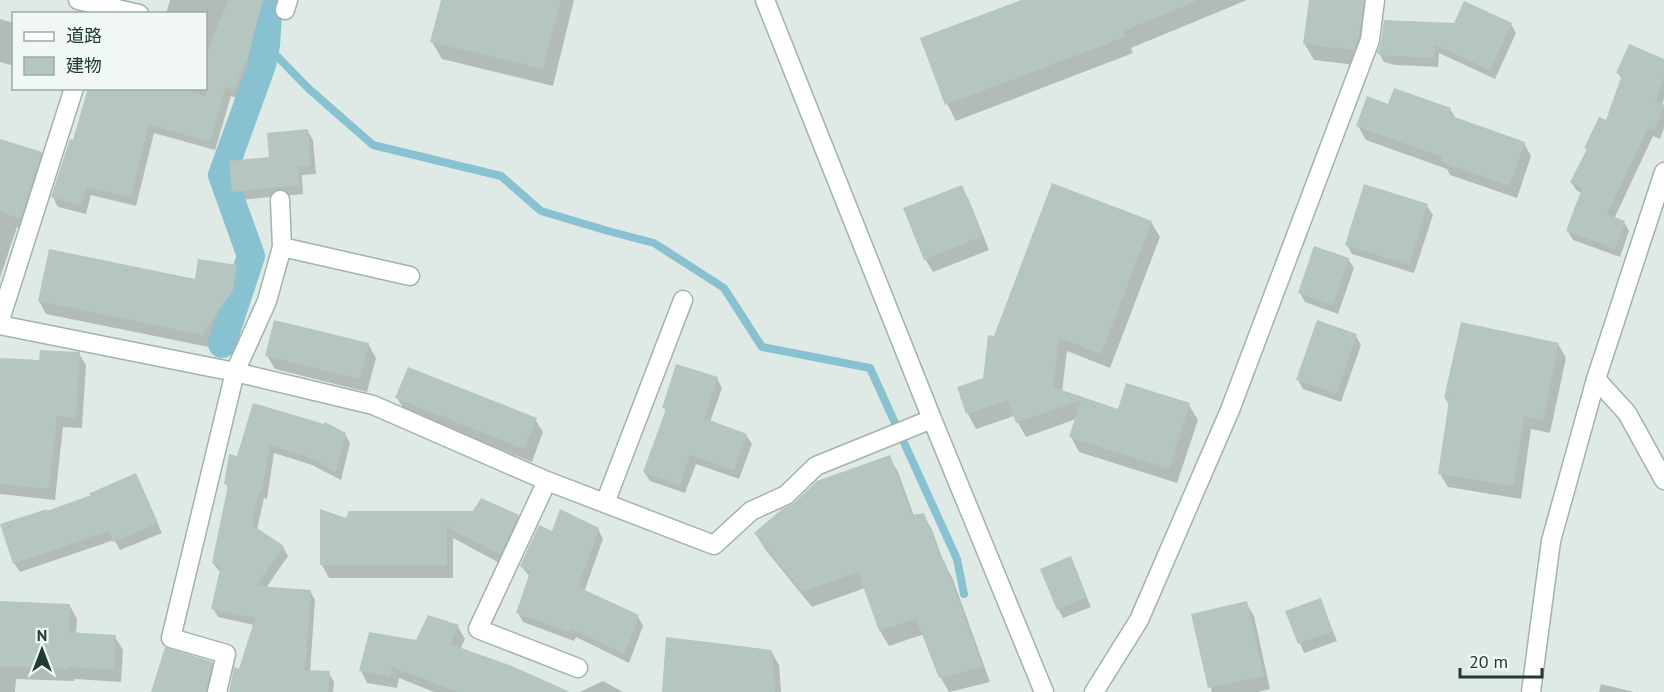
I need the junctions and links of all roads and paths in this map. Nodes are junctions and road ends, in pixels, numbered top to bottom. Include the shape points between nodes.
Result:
1 (78, 0) edge
2 (765, 0) edge
3 (1375, 0) edge
4 (100, 9) edge
5 (123, 12) edge
6 (73, 90) edge
7 (1664, 172) edge
8 (280, 200) dead end
9 (282, 247) junction
10 (410, 276) dead end
11 (683, 300) dead end
12 (0, 320) edge
13 (0, 325) edge
14 (236, 372) junction
15 (1596, 379) junction
16 (932, 419) junction
17 (1664, 480) edge
18 (547, 481) junction
19 (605, 503) junction
20 (578, 668) dead end
21 (216, 692) edge
22 (1044, 692) edge
23 (1094, 692) edge
24 (1531, 692) edge

1 - 4 street
2 - 16 street
3 - 23 street via 1370,40 1230,410 1139,620
4 - 5 street
6 - 12 street
7 - 15 street
8 - 9 street
9 - 10 street
9 - 14 street via 267,301
11 - 19 street
13 - 14 street
14 - 18 street via 373,405
14 - 21 street via 171,638 226,654
15 - 17 street via 1627,413
15 - 24 street via 1551,541
16 - 19 street via 816,466 786,495 752,511 714,545
16 - 22 street
18 - 19 street
18 - 20 street via 478,630

